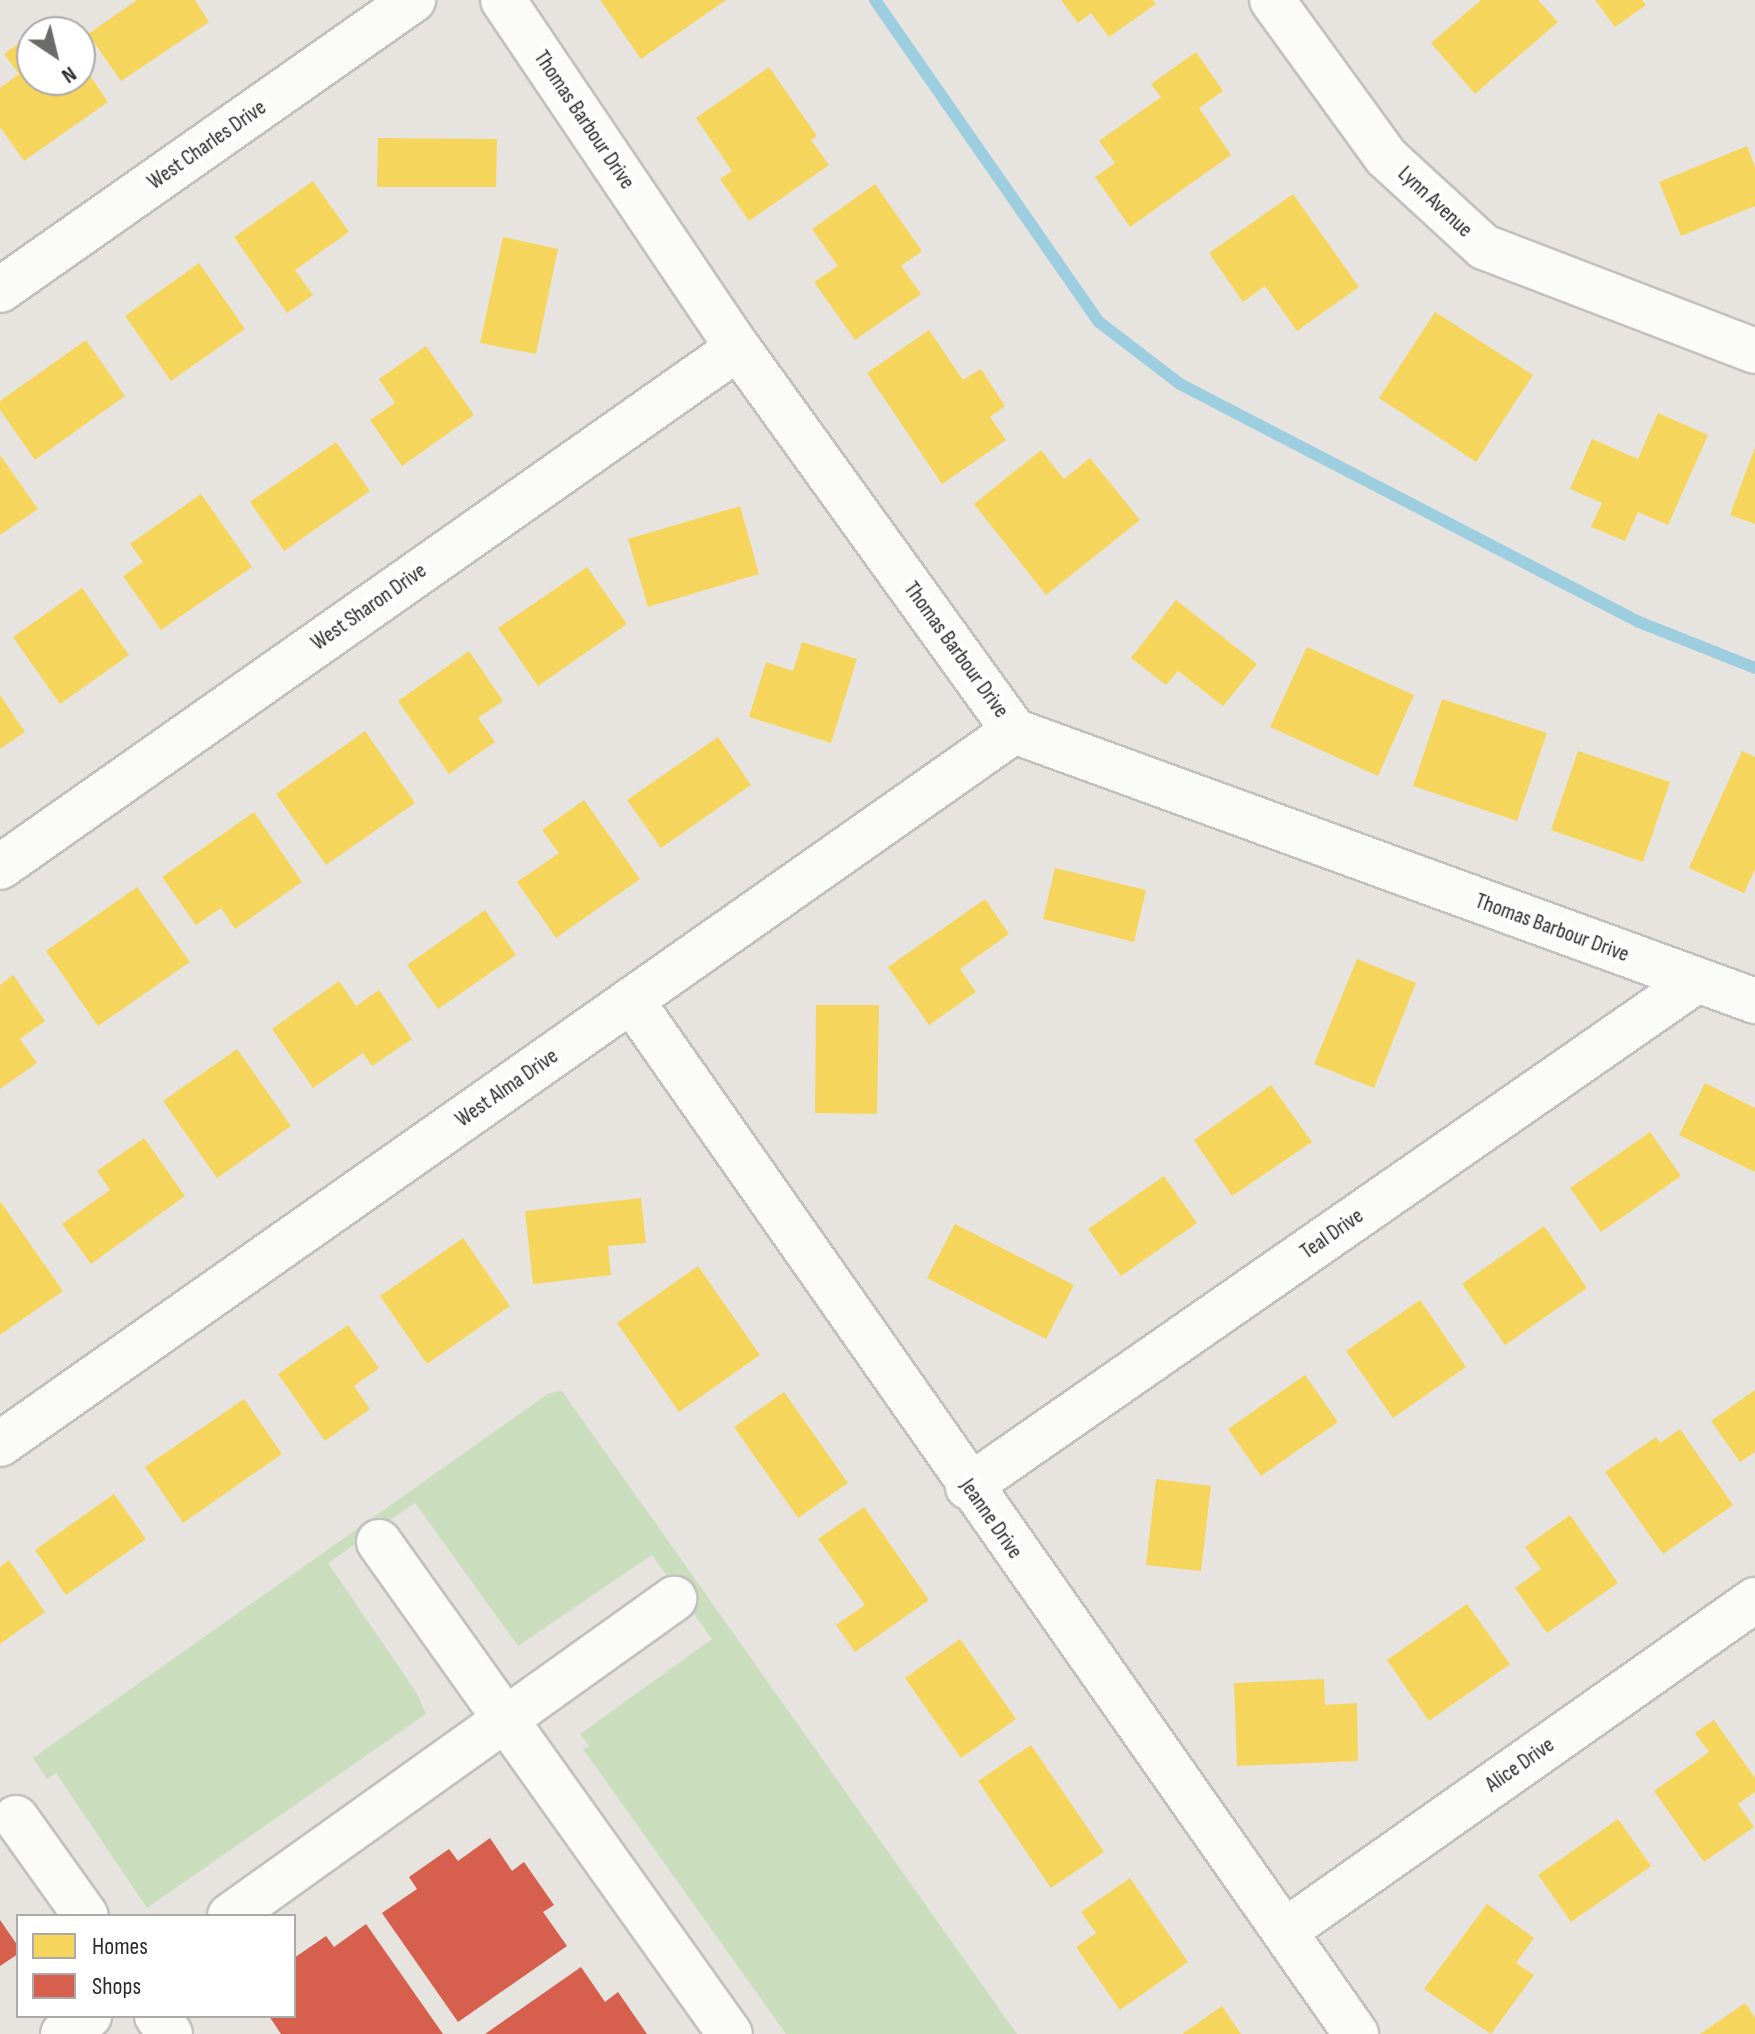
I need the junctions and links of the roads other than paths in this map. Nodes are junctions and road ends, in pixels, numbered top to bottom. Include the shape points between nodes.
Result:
1 (413, 0) edge
2 (503, 0) edge
3 (1285, 5) edge
4 (0, 290) edge
5 (1745, 336) edge
6 (738, 348) junction
7 (1014, 731) junction
8 (0, 867) edge
9 (1696, 981) junction
10 (631, 1000) junction
11 (1755, 1001) edge
12 (0, 1444) edge
13 (968, 1487) junction
14 (379, 1542) dead end
15 (674, 1599) dead end
16 (1755, 1600) edge
17 (508, 1718) junction
18 (16, 1818) dead end
19 (85, 1914) edge
20 (233, 1914) edge
21 (1285, 1931) junction
22 (86, 2018) edge
23 (63, 2034) edge
24 (730, 2034) edge
25 (1356, 2034) edge

1 - 4 street, West Charles Drive
2 - 6 street, Thomas Barbour Drive
3 - 5 street, Lynn Avenue via 1386,157 1484,247
6 - 7 street, Thomas Barbour Drive
6 - 8 street, West Sharon Drive
7 - 9 street, Thomas Barbour Drive
7 - 10 street, West Alma Drive
9 - 11 street, Thomas Barbour Drive
9 - 13 street, Teal Drive
10 - 12 street, West Alma Drive
10 - 13 street, Jeanne Drive
13 - 21 street, Jeanne Drive
14 - 17 street
15 - 17 street
16 - 21 street, Alice Drive
17 - 20 street
17 - 24 street
18 - 19 street
21 - 25 street, Jeanne Drive
22 - 23 street

